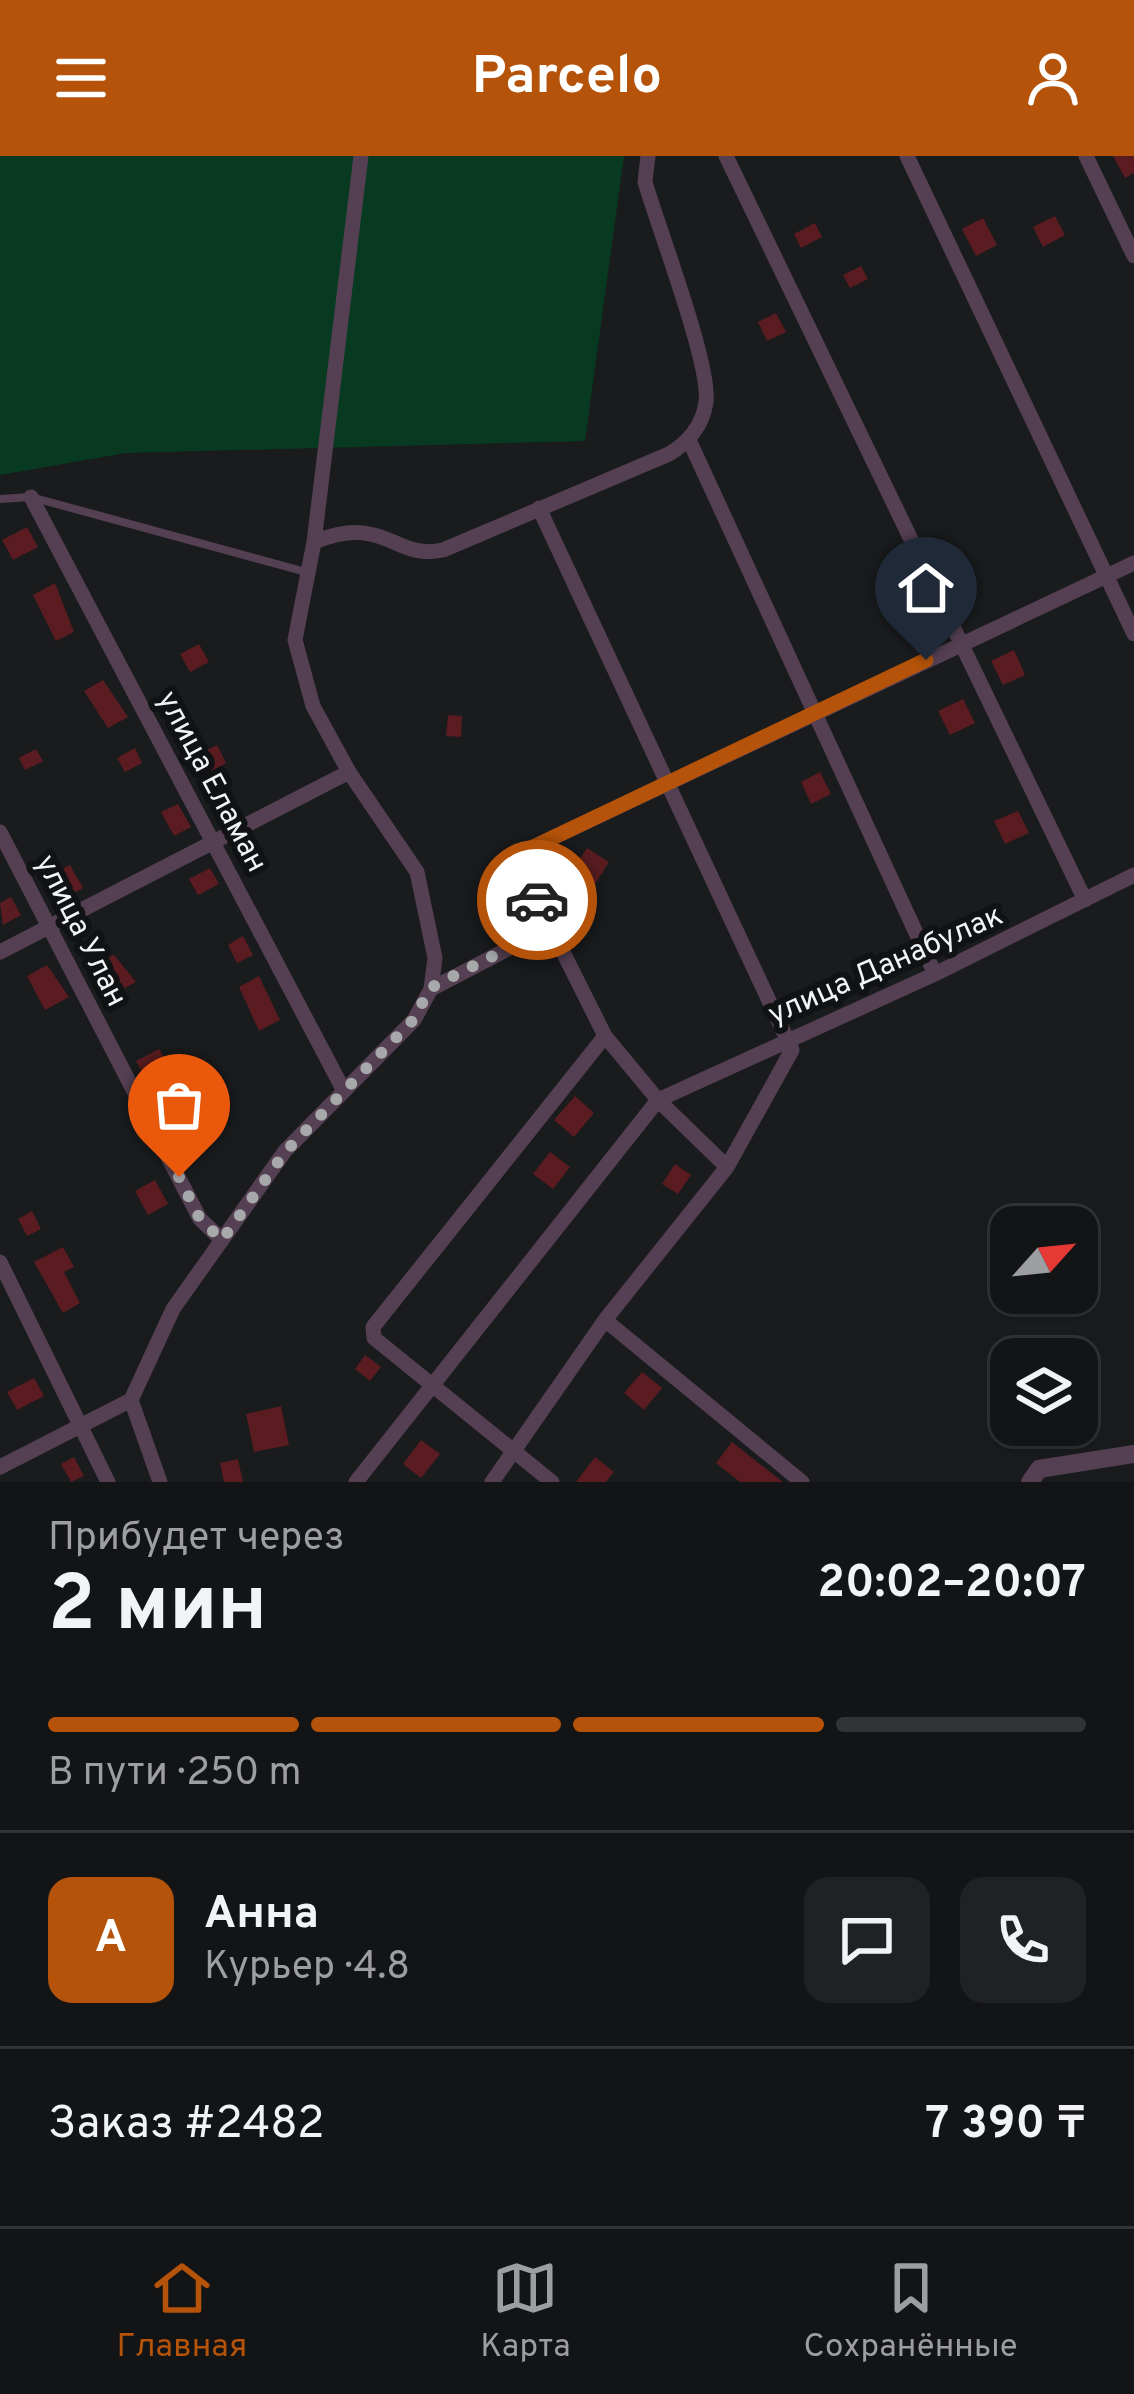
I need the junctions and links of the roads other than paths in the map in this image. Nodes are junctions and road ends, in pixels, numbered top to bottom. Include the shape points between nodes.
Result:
1 (361, 156) edge
2 (648, 156) edge
3 (726, 156) edge
4 (907, 156) edge
5 (1086, 156) edge
6 (1134, 256) edge
7 (689, 440) junction
8 (31, 497) junction
9 (0, 499) edge
10 (539, 508) junction
11 (314, 542) junction
12 (1134, 563) edge
13 (308, 572) junction
14 (1107, 575) junction
15 (1134, 634) edge
16 (963, 642) junction
17 (814, 714) junction
18 (349, 772) junction
19 (665, 784) junction
20 (0, 832) edge
21 (216, 841) junction
22 (1134, 875) edge
23 (1085, 901) junction
24 (49, 927) junction
25 (550, 927) junction
26 (0, 952) edge
27 (935, 974) junction
28 (430, 988) junction
29 (605, 1036) junction
30 (788, 1037) junction
31 (344, 1091) junction
32 (658, 1100) junction
33 (727, 1167) junction
34 (222, 1240) junction
35 (0, 1262) edge
36 (605, 1320) junction
37 (430, 1385) junction
38 (131, 1400) junction
39 (82, 1425) junction
40 (515, 1453) junction
41 (1134, 1454) edge
42 (0, 1467) edge
43 (108, 1482) edge
44 (160, 1482) edge
45 (356, 1482) edge
46 (492, 1482) edge
47 (552, 1482) edge
48 (802, 1482) edge
49 (1030, 1482) edge

1 - 11 street
2 - 7 street via 645,182 707,398
3 - 16 street
4 - 14 street
5 - 6 street
7 - 10 street
7 - 17 street
8 - 9 lane
8 - 13 lane
8 - 21 street, улица Еламан
10 - 11 street via 431,553 361,530
10 - 19 street
11 - 13 street
12 - 14 street
13 - 18 street via 295,640 313,706
14 - 15 street
14 - 16 street
16 - 17 street
16 - 23 street
17 - 19 street
17 - 27 street
18 - 21 street
18 - 28 street via 417,872 435,958
19 - 25 street via 529,849 523,872
19 - 30 street
20 - 24 street, улица Улан
21 - 24 street
21 - 31 street, улица Еламан
22 - 23 street, улица Данабулак
23 - 27 street, улица Данабулак
24 - 26 street
24 - 34 street, улица Улан via 200,1219
25 - 28 street
25 - 29 street
27 - 30 street, улица Данабулак
28 - 31 street via 414,1019
29 - 32 street
29 - 37 street via 374,1327 374,1338
30 - 32 street, улица Данабулак
30 - 33 street via 783,1074
31 - 34 street via 286,1151
32 - 33 street
32 - 37 street
33 - 36 street
34 - 38 street via 173,1310
35 - 39 street
36 - 40 street
36 - 48 street
37 - 40 street
37 - 45 street
38 - 39 street
38 - 44 street
39 - 42 street
39 - 43 street
40 - 46 street
40 - 47 street
41 - 49 street via 1039,1469

